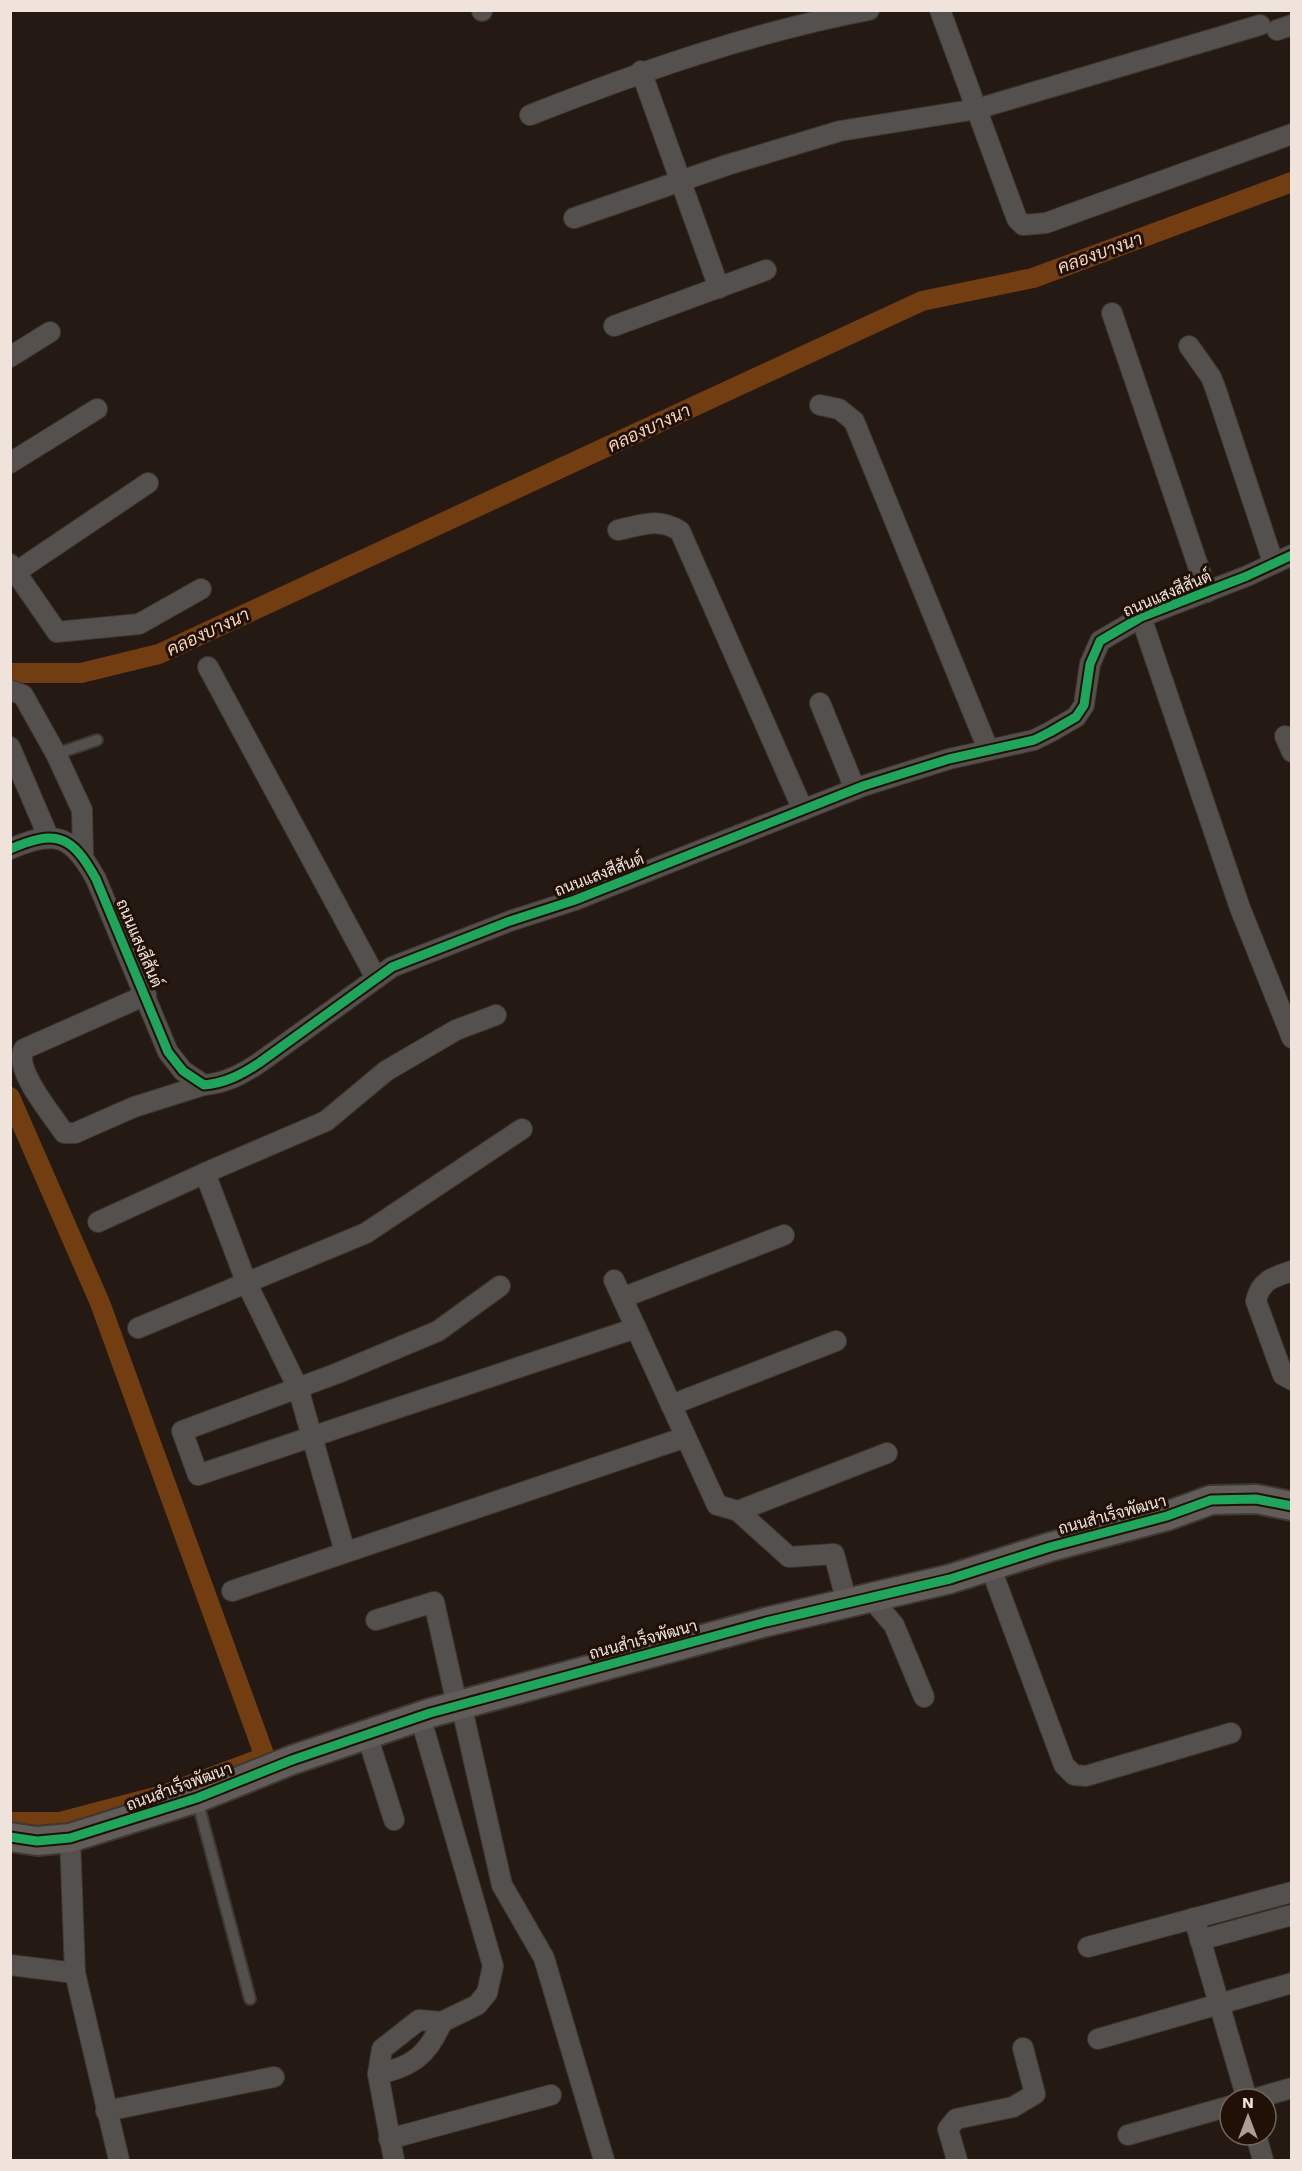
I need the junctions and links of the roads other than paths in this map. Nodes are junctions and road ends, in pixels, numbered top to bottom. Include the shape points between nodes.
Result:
1 (869, 10) edge
2 (940, 10) edge
3 (1276, 27) edge
4 (641, 72) junction
5 (976, 109) junction
6 (530, 115) dead end
7 (1292, 134) edge
8 (682, 182) junction
9 (574, 218) dead end
10 (766, 270) dead end
11 (719, 288) junction
12 (1112, 313) dead end
13 (614, 326) dead end
14 (50, 332) dead end
15 (1189, 346) dead end
16 (10, 357) edge
17 (820, 405) dead end
18 (97, 409) dead end
19 (10, 463) edge
20 (148, 483) dead end
21 (618, 530) dead end
22 (1282, 558) edge
23 (13, 568) edge
24 (201, 589) dead end
25 (1207, 592) junction
26 (1142, 617) junction
27 (208, 667) dead end
28 (10, 690) edge
29 (820, 703) dead end
30 (97, 740) dead end
31 (10, 747) edge
32 (988, 749) junction
33 (56, 754) junction
34 (855, 789) junction
35 (803, 810) junction
36 (48, 836) junction
37 (10, 849) edge
38 (83, 855) junction
39 (376, 978) junction
40 (146, 995) junction
41 (495, 1015) dead end
42 (1292, 1038) edge
43 (204, 1085) junction
44 (522, 1129) dead end
45 (205, 1173) junction
46 (98, 1222) dead end
47 (784, 1235) dead end
48 (1292, 1270) edge
49 (614, 1280) dead end
50 (247, 1284) junction
51 (500, 1286) dead end
52 (622, 1298) junction
53 (138, 1328) dead end
54 (636, 1328) junction
55 (836, 1341) dead end
56 (1292, 1380) edge
57 (298, 1388) junction
58 (672, 1405) junction
59 (312, 1437) junction
60 (686, 1437) junction
61 (887, 1453) dead end
62 (1292, 1506) edge
63 (738, 1511) junction
64 (345, 1552) junction
65 (990, 1566) junction
66 (232, 1591) dead end
67 (859, 1600) junction
68 (376, 1620) dead end
69 (924, 1697) dead end
70 (459, 1705) junction
71 (420, 1716) junction
72 (1231, 1733) dead end
73 (367, 1735) junction
74 (208, 1794) junction
75 (394, 1820) dead end
76 (10, 1837) edge
77 (70, 1838) junction
78 (1292, 1892) edge
79 (1292, 1915) edge
80 (1194, 1918) junction
81 (1200, 1940) junction
82 (1088, 1947) dead end
83 (10, 1965) edge
84 (75, 1973) junction
85 (1292, 1983) edge
86 (250, 1999) dead end
87 (1219, 2002) junction
88 (442, 2022) junction
89 (1098, 2039) dead end
90 (1023, 2048) dead end
91 (378, 2074) junction
92 (274, 2077) dead end
93 (1244, 2087) edge
94 (551, 2095) dead end
95 (1218, 2109) edge
96 (106, 2111) junction
97 (1128, 2135) dead end
98 (388, 2139) junction
99 (119, 2160) edge
100 (394, 2160) edge
101 (604, 2160) edge
102 (957, 2160) edge

1 - 4 street via 783,28
2 - 5 street
3 - 5 street
4 - 6 street
4 - 8 street
5 - 7 street via 1017,219 1023,225 1046,223
5 - 8 street via 840,131
8 - 9 street
8 - 11 street
10 - 11 street
11 - 13 street
12 - 25 street
14 - 16 street
15 - 22 street via 1211,377
17 - 32 street via 839,409 854,421
18 - 19 street
20 - 23 street
21 - 35 street via 656,522 668,523 680,531
22 - 25 street, ถนนแสงสีสันต์
23 - 24 street via 57,632 139,624
25 - 26 street, ถนนแสงสีสันต์
26 - 32 street, ถนนแสงสีสันต์ via 1100,640 1087,674 1084,705 1076,717 1034,740
26 - 42 street via 1240,909
27 - 39 street
28 - 33 street via 23,695
29 - 34 street
30 - 33 lane
31 - 36 street
32 - 34 street, ถนนแสงสีสันต์
33 - 38 street via 82,810
34 - 35 street, ถนนแสงสีสันต์
35 - 39 street, ถนนแสงสีสันต์ via 575,900 475,934
36 - 37 street
36 - 38 street via 68,843
38 - 40 street, ถนนแสงสีสันต์
39 - 43 street, ถนนแสงสีสันต์ via 241,1075
40 - 43 street, ถนนแสงสีสันต์ via 168,1053 183,1071
40 - 43 street via 24,1049 24,1073 64,1133 75,1133 134,1107
41 - 45 street via 456,1030 386,1071 326,1120
44 - 50 street via 366,1233
45 - 46 street
45 - 50 street
47 - 52 street
48 - 56 street via 1268,1279 1258,1291 1256,1301 1283,1375
49 - 52 street
50 - 53 street
50 - 57 street
51 - 57 street via 438,1331
52 - 54 street
54 - 58 street
54 - 59 street
55 - 58 street
57 - 59 street
57 - 59 street via 182,1431 198,1475
58 - 60 street
59 - 64 street
60 - 63 street via 717,1504
60 - 64 street
61 - 63 street
62 - 65 street, ถนนสำเร็จพัฒนา via 1256,1499 1211,1500
63 - 67 street via 789,1557 834,1554
64 - 66 street
65 - 67 street, ถนนสำเร็จพัฒนา
65 - 72 street via 1064,1765 1074,1775 1086,1776
67 - 69 street via 894,1625
67 - 70 street, ถนนสำเร็จพัฒนา
68 - 70 street via 434,1602
70 - 71 street, ถนนสำเร็จพัฒนา
70 - 101 street via 502,1885 544,1958
71 - 73 street, ถนนสำเร็จพัฒนา
71 - 88 street via 493,1966 487,1993 477,2005
73 - 74 street, ถนนสำเร็จพัฒนา
73 - 75 street
74 - 77 street, ถนนสำเร็จพัฒนา
74 - 86 lane
76 - 77 street, ถนนสำเร็จพัฒนา
77 - 84 street
78 - 80 street
79 - 81 street
80 - 81 street
80 - 82 street
81 - 87 street
83 - 84 street
84 - 96 street
85 - 87 street
87 - 89 street
87 - 93 street
88 - 91 street via 433,2044 404,2069
88 - 91 street via 419,2020 382,2049
90 - 102 street via 1035,2094 1013,2107 956,2120 948,2130
91 - 98 street
92 - 96 street
94 - 98 street
95 - 97 street
96 - 99 street
98 - 100 street

